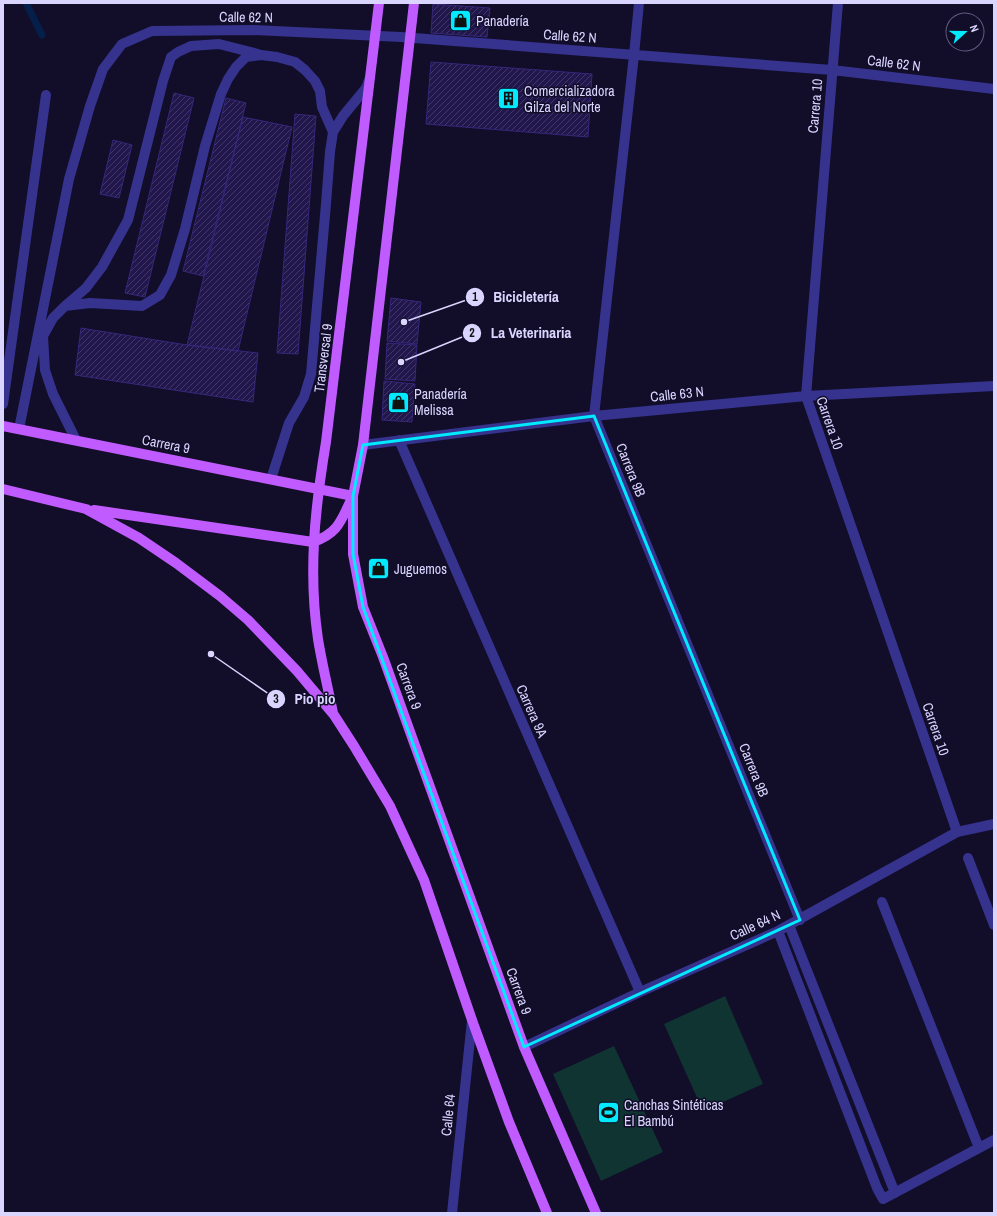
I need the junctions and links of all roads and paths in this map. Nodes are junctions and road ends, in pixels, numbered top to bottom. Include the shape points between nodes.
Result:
1 (379, 3) edge
2 (414, 3) edge
3 (639, 3) edge
4 (838, 3) edge
5 (375, 36) junction
6 (410, 38) junction
7 (261, 55) junction
8 (634, 55) junction
9 (832, 70) junction
10 (371, 77) junction
11 (994, 89) edge
12 (46, 96) dead end
13 (333, 132) junction
14 (65, 306) junction
15 (994, 386) edge
16 (806, 396) junction
17 (3, 404) edge
18 (594, 416) junction
19 (3, 426) edge
20 (19, 429) junction
21 (76, 440) junction
22 (399, 440) junction
23 (363, 445) junction
24 (271, 479) junction
25 (318, 488) junction
26 (3, 489) edge
27 (353, 496) junction
28 (86, 509) junction
29 (313, 542) junction
30 (334, 715) junction
31 (994, 824) edge
32 (957, 832) junction
33 (968, 858) dead end
34 (882, 902) dead end
35 (800, 920) junction
36 (789, 925) junction
37 (994, 925) edge
38 (778, 931) junction
39 (640, 992) junction
40 (472, 1020) junction
41 (524, 1047) junction
42 (994, 1140) edge
43 (979, 1148) junction
44 (895, 1193) junction
45 (452, 1213) edge
46 (547, 1213) edge
47 (596, 1213) edge

1 - 5 main road, Transversal 9
2 - 6 main road
3 - 8 street, Carrera 9B
4 - 9 street, Carrera 10
5 - 6 street, Calle 62 N
5 - 10 main road, Transversal 9
5 - 20 street, Calle 62 N via 253,30 152,31 122,44 103,69 69,180
6 - 8 street, Calle 62 N
6 - 23 main road
7 - 13 street via 277,56 295,62 305,70 320,91 322,106
7 - 14 street via 246,57 236,67 221,94 205,146 184,235 171,275 160,295 142,306 90,302
7 - 14 street via 219,44 191,46 171,57 128,220 102,267 86,288
8 - 9 street, Calle 62 N
8 - 18 street, Carrera 9B
9 - 11 street, Calle 62 N
9 - 16 street, Carrera 10
10 - 13 street via 366,88
10 - 25 main road, Transversal 9 via 326,442
12 - 17 street
13 - 24 street via 310,374 304,397 289,424
14 - 21 street via 43,336 44,370
15 - 16 street, Calle 63 N
16 - 18 street, Calle 63 N
16 - 32 street, Carrera 10
18 - 22 street, Calle 63 N
18 - 35 street, Carrera 9B
19 - 20 main road, Carrera 9
20 - 21 main road, Carrera 9
21 - 24 main road, Carrera 9
22 - 23 street, Calle 63 N
22 - 39 street, Carrera 9A
23 - 27 main road
24 - 25 main road, Carrera 9
25 - 27 main road, Carrera 9
25 - 29 main road, Transversal 9
26 - 28 main road
27 - 29 main road via 338,527 325,538
27 - 41 main road, Carrera 9 via 353,554 363,607
28 - 29 main road
28 - 30 main road via 139,538 220,596 248,620 297,671
29 - 30 main road, Transversal 9 via 318,639
30 - 40 main road via 390,806 424,880
31 - 32 street, Calle 64 N
32 - 35 street, Calle 64 N
33 - 37 street
34 - 43 street
35 - 36 street, Calle 64 N
36 - 38 street, Calle 64 N
36 - 44 street
38 - 39 street, Calle 64 N
38 - 44 street via 877,1188 883,1199
39 - 41 street, Calle 64 N
40 - 45 street, Calle 64
40 - 46 main road via 509,1122
41 - 47 main road, Carrera 9
42 - 43 street
43 - 44 street

